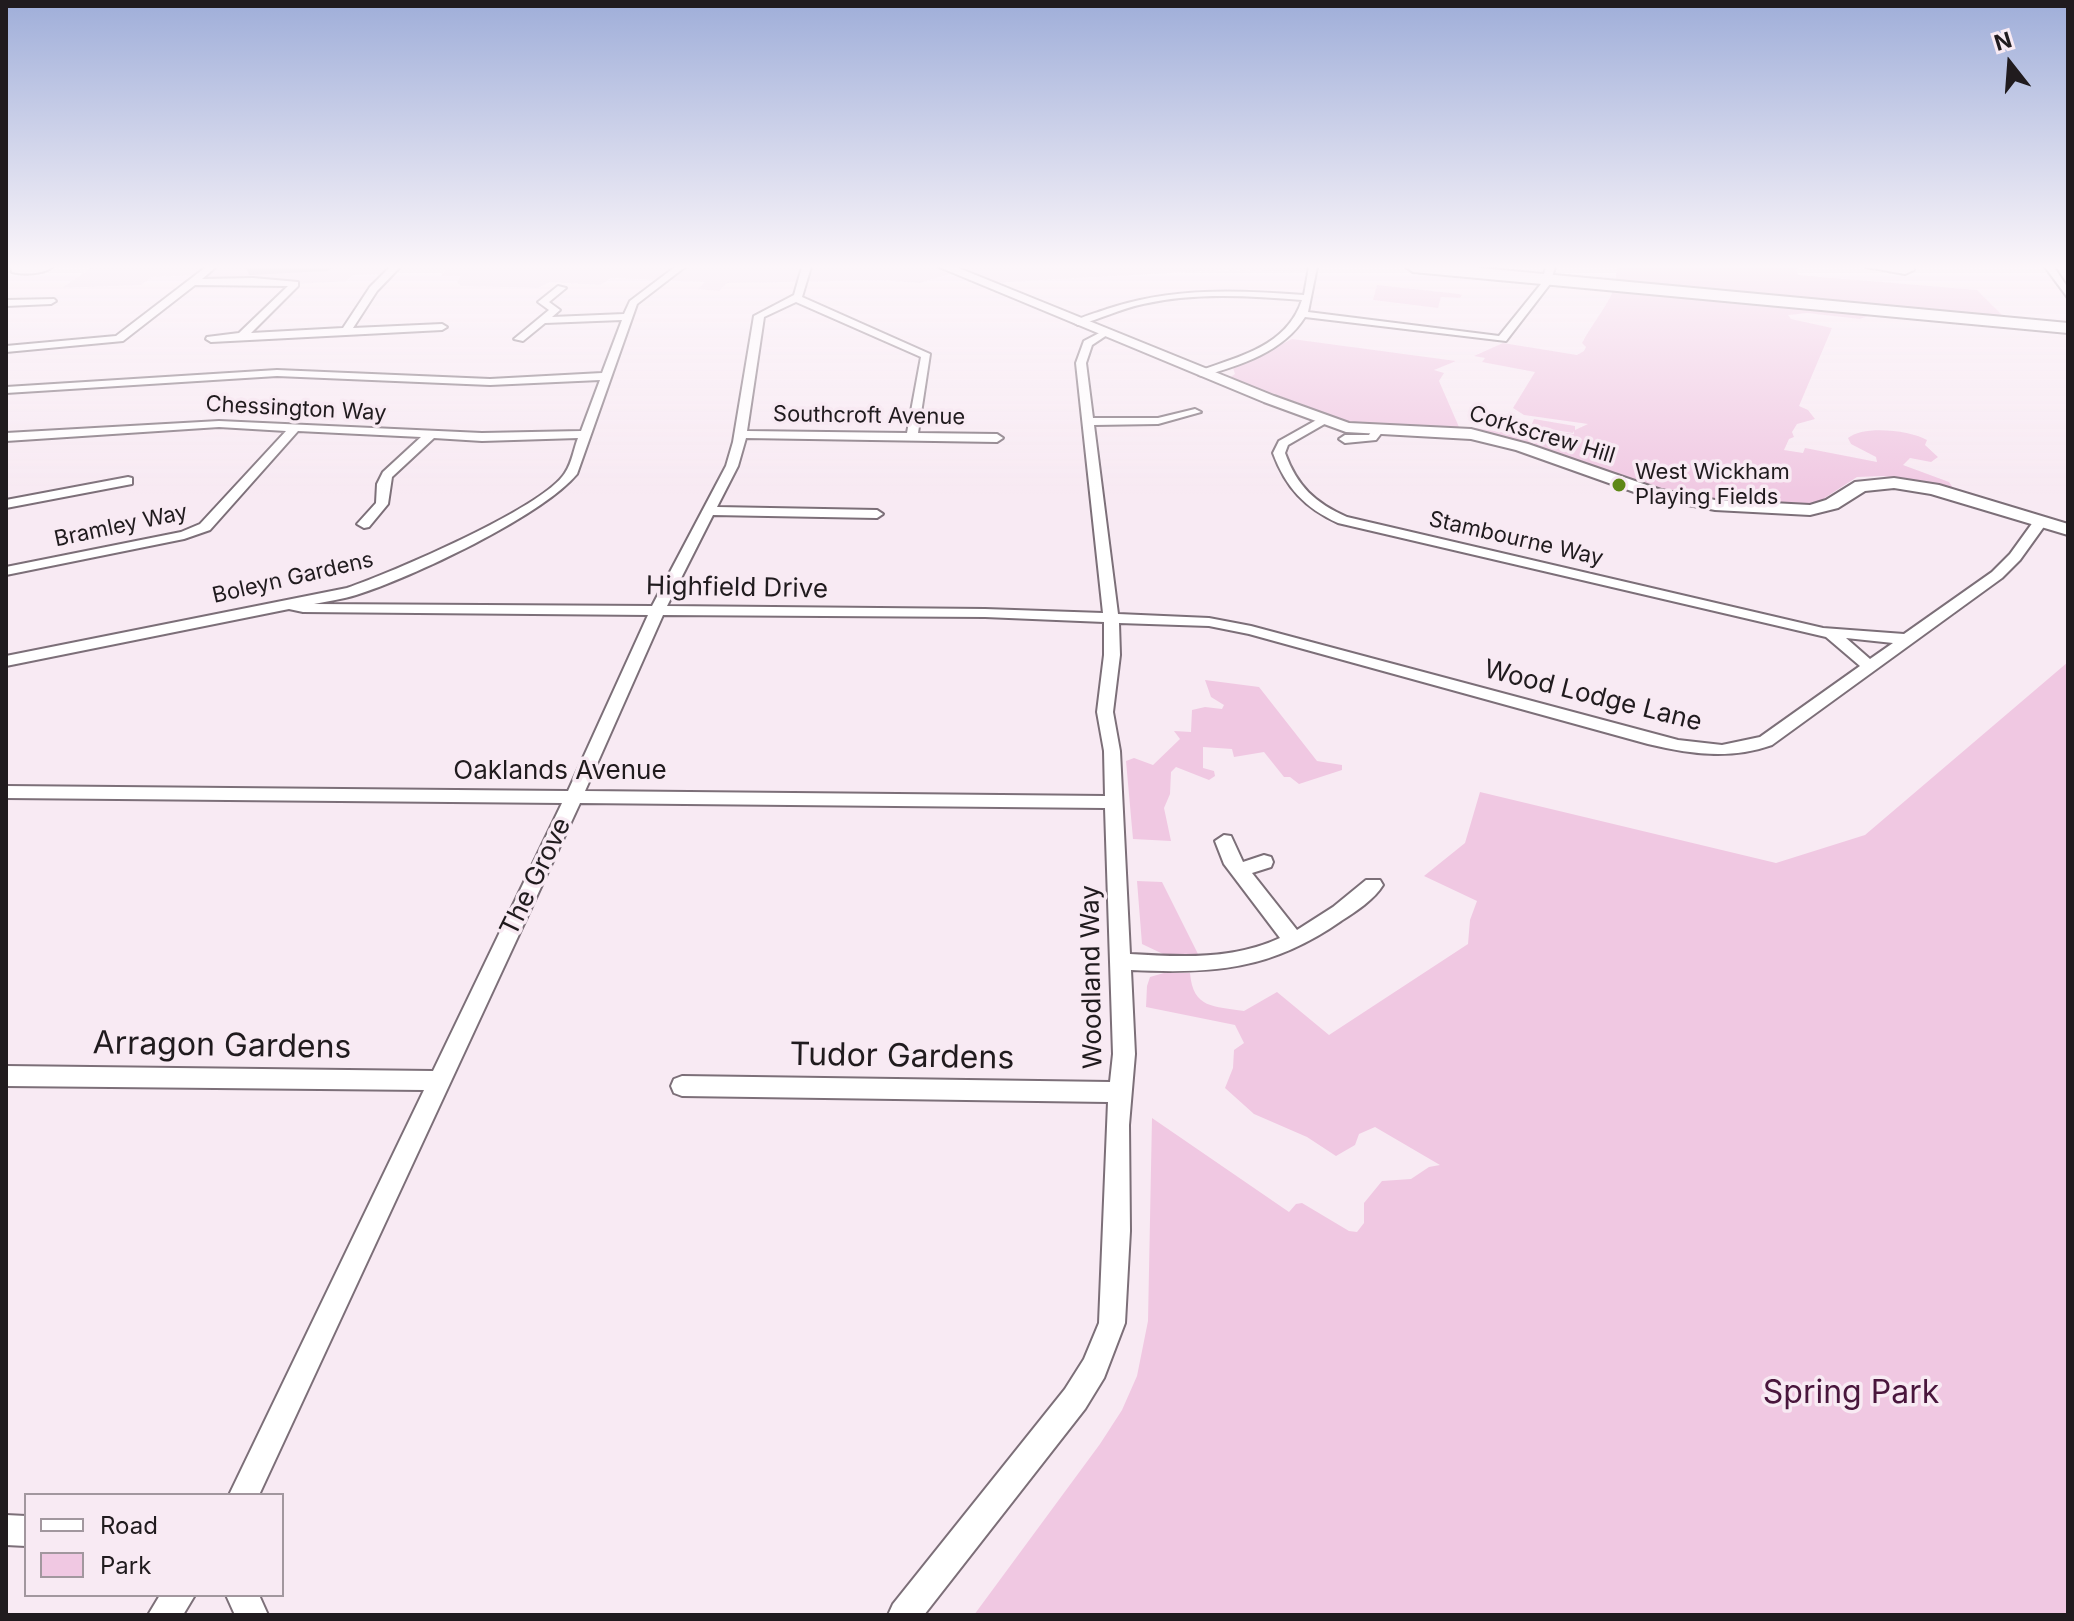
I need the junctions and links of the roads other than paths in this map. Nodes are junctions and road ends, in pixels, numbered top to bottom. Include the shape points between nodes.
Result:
1 (78, 343) edge
2 (618, 343) edge
3 (755, 343) edge
4 (896, 343) edge
5 (1088, 343) edge
6 (1129, 343) edge
7 (1274, 343) edge
8 (6, 349) edge
9 (1203, 373) junction
10 (606, 376) junction
11 (6, 390) edge
12 (1195, 412) dead end
13 (1324, 420) junction
14 (1087, 422) junction
15 (296, 427) junction
16 (1377, 431) junction
17 (584, 434) junction
18 (741, 434) junction
19 (431, 435) junction
20 (6, 437) edge
21 (912, 437) junction
22 (997, 438) dead end
23 (1345, 439) dead end
24 (128, 481) dead end
25 (6, 504) edge
26 (710, 511) junction
27 (877, 514) dead end
28 (2041, 521) junction
29 (364, 524) dead end
30 (2068, 530) edge
31 (6, 571) edge
32 (368, 587) junction
33 (291, 605) junction
34 (363, 609) junction
35 (657, 611) junction
36 (1111, 617) junction
37 (1831, 634) junction
38 (1905, 639) junction
39 (6, 661) edge
40 (1869, 666) junction
41 (6, 792) edge
42 (574, 797) junction
43 (1114, 802) junction
44 (1224, 841) dead end
45 (1264, 862) dead end
46 (1239, 870) junction
47 (1373, 885) dead end
48 (1293, 940) junction
49 (1121, 962) junction
50 (6, 1076) edge
51 (438, 1081) junction
52 (682, 1086) dead end
53 (1120, 1092) junction
54 (245, 1493) edge
55 (178, 1597) edge
56 (243, 1597) edge
57 (164, 1615) edge
58 (252, 1615) edge
59 (904, 1615) edge

1 - 8 street
2 - 10 street
3 - 18 street, The Grove
4 - 21 street via 926,356
5 - 14 street, Woodland Way via 1081,355
6 - 9 street, Corkscrew Hill
7 - 9 street
9 - 13 street, Corkscrew Hill
10 - 11 street via 490,382 277,373
10 - 17 street
12 - 14 street via 1158,421
13 - 16 street, Corkscrew Hill
13 - 37 street, Stambourne Way via 1286,440 1278,451 1295,490 1335,517
14 - 36 street, Woodland Way
15 - 19 street, Chessington Way
15 - 20 street, Chessington Way via 202,424
15 - 31 street, Bramley Way via 213,521 199,530
16 - 23 street via 1372,438
16 - 28 street, Corkscrew Hill via 1441,430 1488,438 1650,491 1747,509 1806,510 1832,504 1861,486 1894,483
17 - 19 street, Chessington Way
17 - 32 street, Boleyn Gardens via 568,479 550,495
18 - 21 street, Southcroft Avenue
18 - 26 street, The Grove
19 - 29 street via 387,475 382,504
21 - 22 street, Southcroft Avenue
24 - 25 street
26 - 27 street
26 - 35 street, The Grove
28 - 30 street, Corkscrew Hill
28 - 38 street, Wood Lodge Lane via 2007,567
32 - 33 street, Boleyn Gardens
32 - 34 street
33 - 34 street, Highfield Drive
33 - 39 street, Boleyn Gardens
34 - 35 street, Highfield Drive
35 - 36 street, Highfield Drive
35 - 42 street, The Grove
36 - 40 street, Wood Lodge Lane via 1239,627 1706,750 1734,750 1766,741
36 - 43 street, Woodland Way via 1105,712
37 - 38 street, Stambourne Way
37 - 40 street, Stambourne Way
38 - 40 street, Wood Lodge Lane
41 - 42 street, Oaklands Avenue
42 - 43 street, Oaklands Avenue
42 - 51 street, The Grove
43 - 49 street, Woodland Way
44 - 46 street
45 - 46 street
46 - 48 street
47 - 48 street via 1328,922
48 - 49 street via 1222,963
49 - 53 street, Woodland Way
50 - 51 street, Arragon Gardens
51 - 54 street, The Grove
52 - 53 street, Tudor Gardens
53 - 59 street, Woodland Way via 1115,1293 1101,1353 1075,1399
55 - 57 street
56 - 58 street

